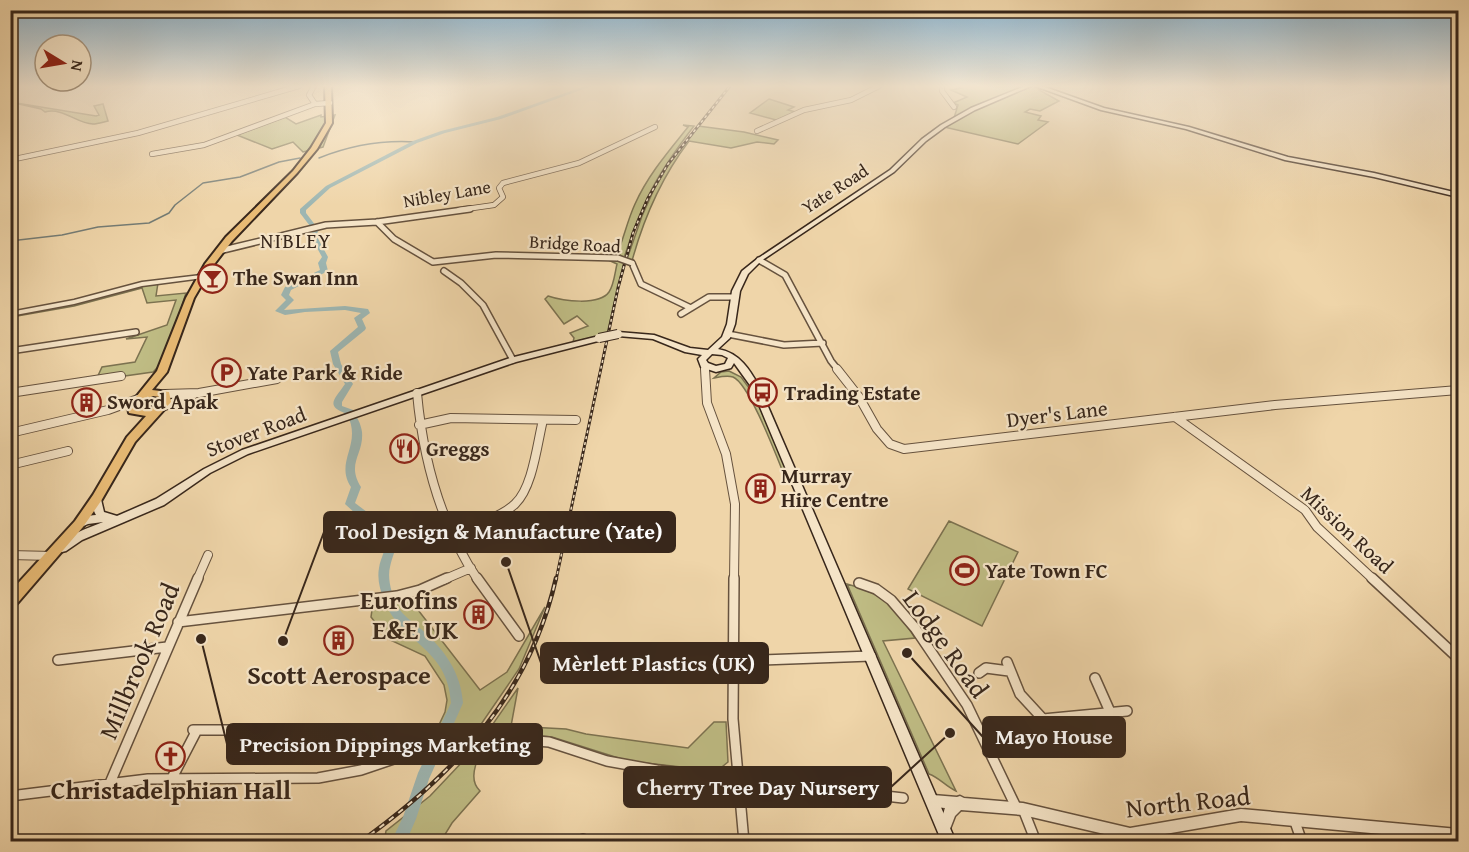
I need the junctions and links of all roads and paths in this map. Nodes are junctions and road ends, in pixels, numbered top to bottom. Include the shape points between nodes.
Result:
1 (162, 126) edge
2 (256, 126) edge
3 (327, 126) edge
4 (772, 126) edge
5 (943, 126) edge
6 (1177, 126) edge
7 (655, 128) dead end
8 (757, 131) dead end
9 (152, 154) dead end
10 (10, 160) edge
11 (1458, 195) edge
12 (377, 222) junction
13 (219, 251) junction
14 (759, 260) junction
15 (444, 271) dead end
16 (201, 277) junction
17 (734, 297) junction
18 (691, 308) junction
19 (10, 314) edge
20 (681, 314) dead end
21 (136, 332) dead end
22 (727, 336) junction
23 (823, 343) junction
24 (688, 350) junction
25 (10, 351) edge
26 (708, 352) junction
27 (730, 356) junction
28 (513, 360) junction
29 (703, 364) junction
30 (723, 368) junction
31 (162, 372) junction
32 (121, 376) dead end
33 (707, 378) junction
34 (750, 378) junction
35 (277, 379) dead end
36 (1458, 390) edge
37 (10, 393) edge
38 (198, 393) junction
39 (417, 393) junction
40 (164, 394) junction
41 (139, 399) junction
42 (159, 408) junction
43 (108, 410) junction
44 (134, 411) junction
45 (1175, 417) junction
46 (543, 420) junction
47 (576, 420) dead end
48 (419, 425) junction
49 (10, 433) edge
50 (131, 440) junction
51 (68, 451) dead end
52 (10, 465) edge
53 (98, 498) junction
54 (105, 523) junction
55 (79, 524) junction
56 (450, 531) junction
57 (10, 555) edge
58 (53, 555) junction
59 (208, 555) dead end
60 (471, 568) junction
61 (859, 582) dead end
62 (10, 602) edge
63 (178, 622) junction
64 (519, 636) dead end
65 (167, 646) junction
66 (871, 656) junction
67 (1458, 658) edge
68 (58, 660) dead end
69 (733, 661) junction
70 (979, 673) dead end
71 (1095, 678) dead end
72 (1127, 711) dead end
73 (1111, 714) junction
74 (1043, 718) junction
75 (238, 730) dead end
76 (988, 748) junction
77 (172, 778) junction
78 (738, 780) junction
79 (110, 783) junction
80 (10, 796) edge
81 (903, 798) dead end
82 (933, 801) junction
83 (960, 802) junction
84 (1020, 809) junction
85 (1294, 819) junction
86 (1458, 835) edge
87 (947, 836) edge
88 (744, 842) edge
89 (1036, 842) edge
90 (1302, 842) edge

1 - 10 street
2 - 9 street via 204,145
3 - 13 main road via 295,172
4 - 8 street
5 - 14 main road, Yate Road via 892,171
6 - 11 main road via 1287,159
7 - 12 street, Nibley Lane via 579,163 507,182 499,188 503,197 494,205
12 - 13 street, Nibley Lane via 319,226
12 - 18 street, Bridge Road, bridge via 394,240 437,262 496,255 618,258 632,263 640,284
13 - 16 main road
14 - 17 main road, Yate Road via 746,273
14 - 23 street, Dyer's Lane via 785,275
15 - 28 street via 483,305
16 - 19 street via 142,284
16 - 31 main road
17 - 18 street via 709,297
17 - 22 main road, Yate Road
18 - 20 street
21 - 25 street
22 - 23 street via 784,345
22 - 26 main road
22 - 27 main road, Yate Road
23 - 45 street, Dyer's Lane via 877,429 890,444 903,449
24 - 26 main road
24 - 28 main road, bridge via 654,337 618,334
24 - 29 main road
26 - 27 main road via 718,350
26 - 29 main road via 703,356
27 - 30 main road via 730,363
27 - 34 main road
28 - 39 main road
29 - 30 main road via 712,369
29 - 33 street
30 - 33 street
30 - 34 main road
31 - 40 main road
31 - 41 main road
32 - 37 street via 104,382
33 - 69 street via 707,403 726,454 734,495
34 - 66 main road
35 - 38 street
36 - 45 street, Dyer's Lane
38 - 40 street
38 - 42 street
39 - 48 street
39 - 54 main road, Stover Road via 231,458 160,502
40 - 41 main road via 152,393
40 - 42 main road via 166,402
41 - 43 street
41 - 44 main road
42 - 44 main road via 147,413
42 - 50 main road
43 - 44 street
43 - 49 street
44 - 50 main road
45 - 67 street, Mission Road via 1306,510 1320,530
46 - 47 street
46 - 48 street via 451,418
46 - 56 street via 517,503
48 - 56 street via 428,469
50 - 53 main road
51 - 52 street
53 - 54 main road via 98,510
53 - 55 main road
54 - 55 main road via 85,527
54 - 58 main road, Stover Road
55 - 58 main road
56 - 60 street
57 - 58 street
58 - 62 main road
59 - 63 street, Millbrook Road
60 - 63 street via 397,596
60 - 64 street
61 - 76 street, Lodge Road via 876,589 901,610 960,694
63 - 65 street, Millbrook Road
65 - 68 street
65 - 79 street, Millbrook Road
66 - 69 street
66 - 82 main road
69 - 78 street
70 - 74 street via 986,668 1008,667 1012,684
71 - 73 street
72 - 73 street
73 - 74 street
74 - 76 street via 1006,742
75 - 77 street via 195,730
76 - 84 street, Lodge Road
77 - 78 street via 318,778 361,770 466,736 482,736 549,742 626,765
77 - 79 street
78 - 81 street
78 - 88 street
79 - 80 street
82 - 83 street, North Road
82 - 87 main road
83 - 84 street, North Road
83 - 87 street via 950,812
84 - 85 street, North Road via 1130,834 1229,816
84 - 89 street, Lodge Road
85 - 86 street, North Road
85 - 90 street

